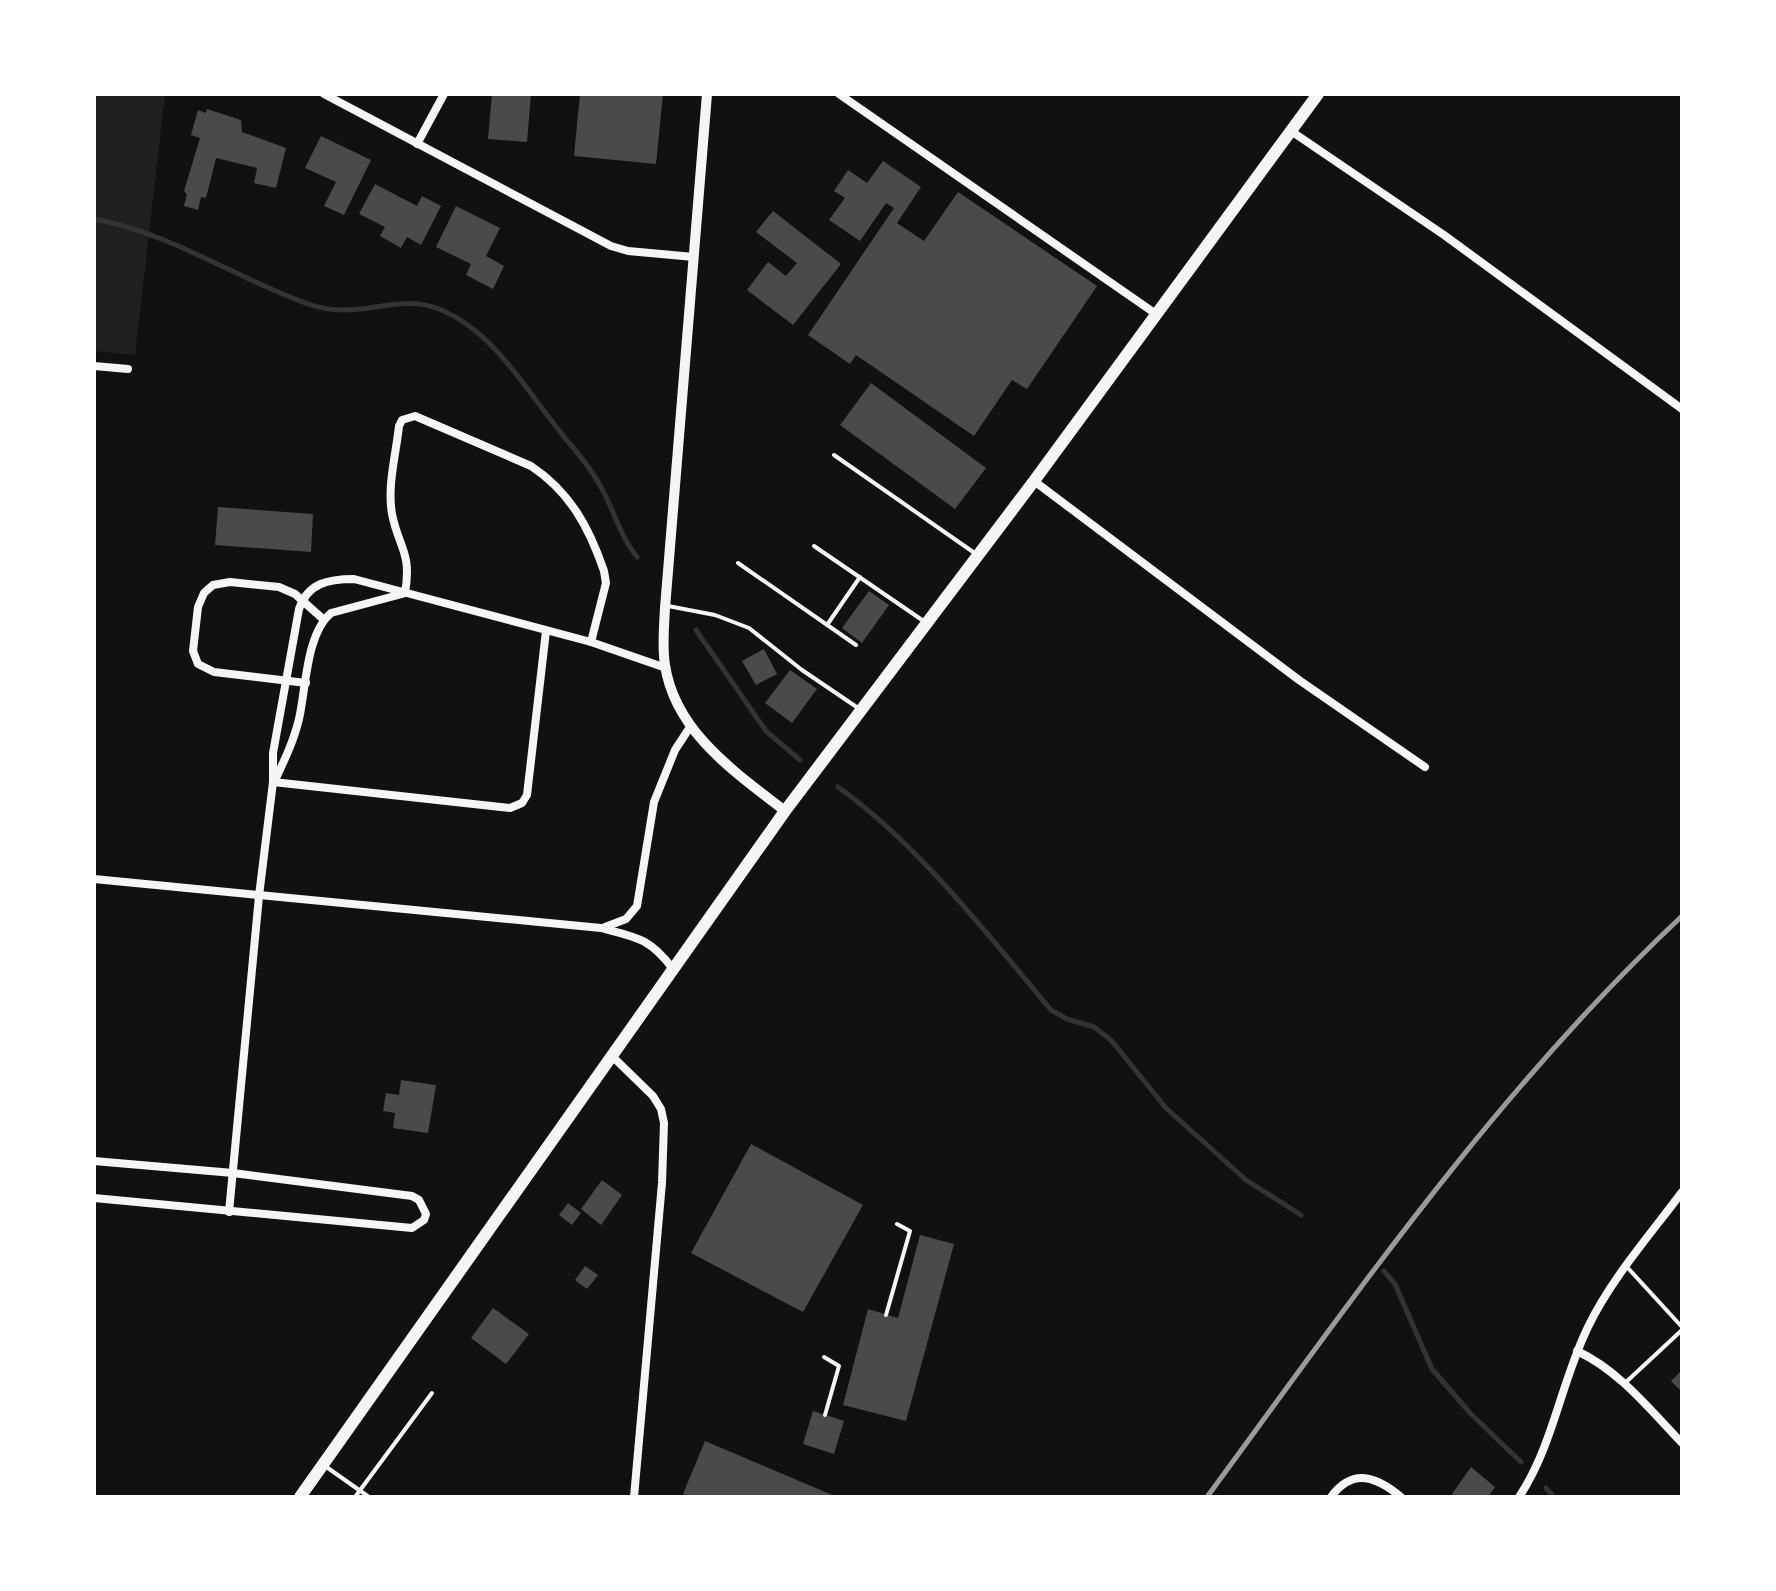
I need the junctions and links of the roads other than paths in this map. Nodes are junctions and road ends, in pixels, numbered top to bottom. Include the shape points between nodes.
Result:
1 (324, 94) edge
2 (444, 94) edge
3 (707, 94) edge
4 (839, 94) edge
5 (1318, 94) edge
6 (1291, 131) junction
7 (417, 144) junction
8 (694, 257) junction
9 (1156, 314) junction
10 (94, 366) edge
11 (128, 369) dead end
12 (1682, 409) edge
13 (834, 455) dead end
14 (1034, 481) junction
15 (814, 546) dead end
16 (978, 555) junction
17 (738, 563) dead end
18 (860, 577) junction
19 (405, 593) junction
20 (302, 600) junction
21 (665, 605) junction
22 (323, 619) junction
23 (927, 623) junction
24 (826, 625) junction
25 (546, 631) junction
26 (591, 642) junction
27 (856, 645) dead end
28 (666, 668) junction
29 (285, 681) junction
30 (306, 683) junction
31 (861, 710) junction
32 (690, 727) junction
33 (1425, 767) dead end
34 (273, 782) junction
35 (785, 811) junction
36 (94, 879) edge
37 (259, 896) junction
38 (601, 928) junction
39 (673, 969) junction
40 (612, 1056) junction
41 (94, 1161) edge
42 (233, 1173) junction
43 (1682, 1192) edge
44 (94, 1198) edge
45 (229, 1212) junction
46 (897, 1224) dead end
47 (1627, 1267) junction
48 (886, 1315) dead end
49 (1682, 1328) edge
50 (1577, 1351) junction
51 (824, 1357) dead end
52 (1625, 1384) junction
53 (432, 1393) dead end
54 (825, 1415) dead end
55 (1682, 1443) edge
56 (323, 1465) junction
57 (360, 1491) junction
58 (300, 1497) edge
59 (355, 1497) edge
60 (369, 1497) edge
61 (634, 1497) edge
62 (1331, 1497) edge
63 (1401, 1497) edge
64 (1519, 1497) edge

1 - 7 street
2 - 7 street
3 - 8 street
4 - 9 street
5 - 6 main road
6 - 9 main road
6 - 12 street
7 - 8 street via 611,246
8 - 21 street
9 - 14 main road
10 - 11 street
13 - 16 lane
14 - 16 main road
14 - 33 street via 1299,680
15 - 18 lane
16 - 23 main road
17 - 24 lane
18 - 23 lane
18 - 24 lane
19 - 20 street via 338,579 317,584
19 - 22 street
19 - 25 street
19 - 26 street via 408,563 391,498 399,426 415,416 531,466 573,503 606,583
20 - 22 street
20 - 29 street
20 - 29 street via 279,587 230,582 213,585 198,607 193,651 198,664 214,672
21 - 28 street
21 - 31 lane via 749,628
22 - 30 street
23 - 31 main road
24 - 27 lane
25 - 26 street
25 - 34 street via 522,803 510,808
26 - 28 street
28 - 32 street
29 - 30 street
29 - 34 street
30 - 34 street via 299,721
31 - 35 main road
32 - 35 street
32 - 38 street via 654,802 637,906 619,924
34 - 37 street
35 - 39 main road
36 - 37 street
37 - 38 street
37 - 42 street
38 - 39 street via 648,942
39 - 40 main road
40 - 56 main road
40 - 61 street via 653,1096 664,1123
41 - 42 street
42 - 45 street
42 - 45 street via 412,1196 426,1214 412,1228
43 - 47 street
44 - 45 street
46 - 48 lane via 910,1231
47 - 49 lane
47 - 50 street
49 - 52 lane
50 - 52 street via 1599,1361
50 - 64 street via 1541,1457
51 - 54 lane via 839,1366
52 - 55 street
53 - 57 lane
56 - 57 lane
56 - 58 main road
57 - 59 lane
57 - 60 lane
62 - 63 street via 1357,1479 1378,1480

